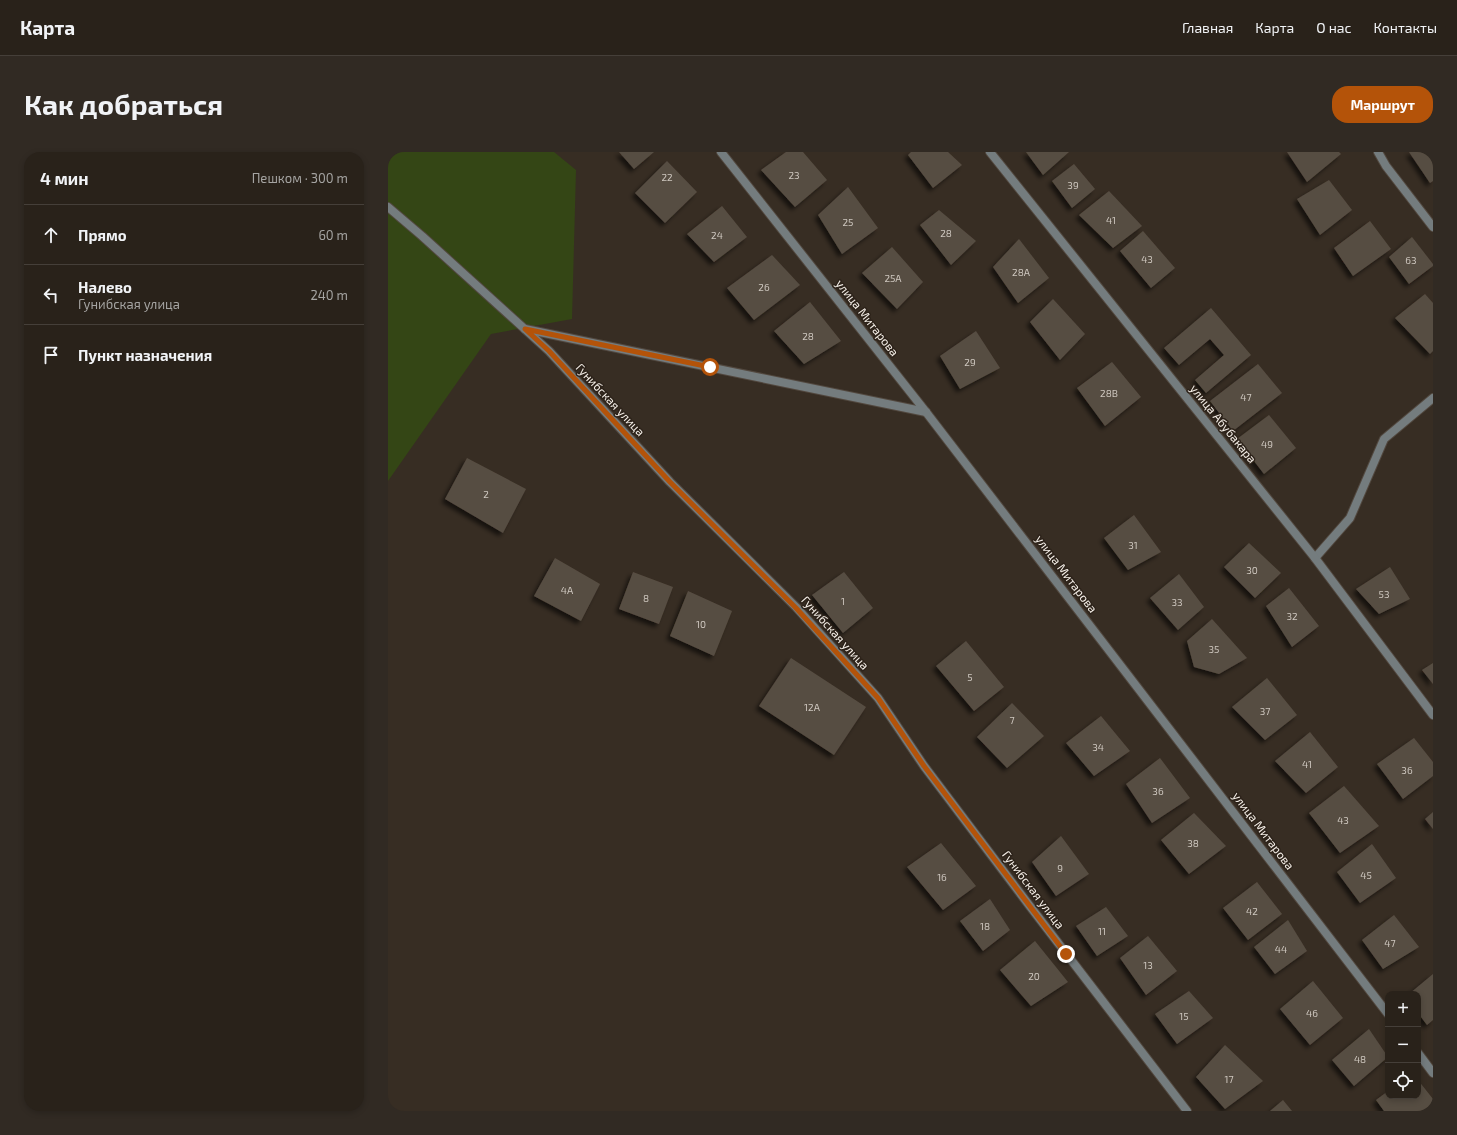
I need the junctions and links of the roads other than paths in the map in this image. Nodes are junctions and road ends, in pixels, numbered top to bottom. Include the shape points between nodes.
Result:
1 (721, 152) edge
2 (990, 152) edge
3 (1378, 152) edge
4 (388, 207) edge
5 (1433, 227) edge
6 (525, 329) junction
7 (1433, 398) edge
8 (926, 412) junction
9 (1315, 558) junction
10 (1433, 715) edge
11 (1385, 1010) edge
12 (1421, 1057) edge
13 (1433, 1073) edge
14 (1187, 1111) edge

1 - 8 street, улица Митарова
2 - 9 street, улица Абубакара
3 - 5 street
4 - 6 street, Гунибская улица
6 - 8 street
6 - 14 street, Гунибская улица via 549,351 670,482 796,608 878,698 924,766
7 - 9 street via 1384,439 1350,518
8 - 11 street, улица Митарова
9 - 10 street, улица Абубакара
12 - 13 street

